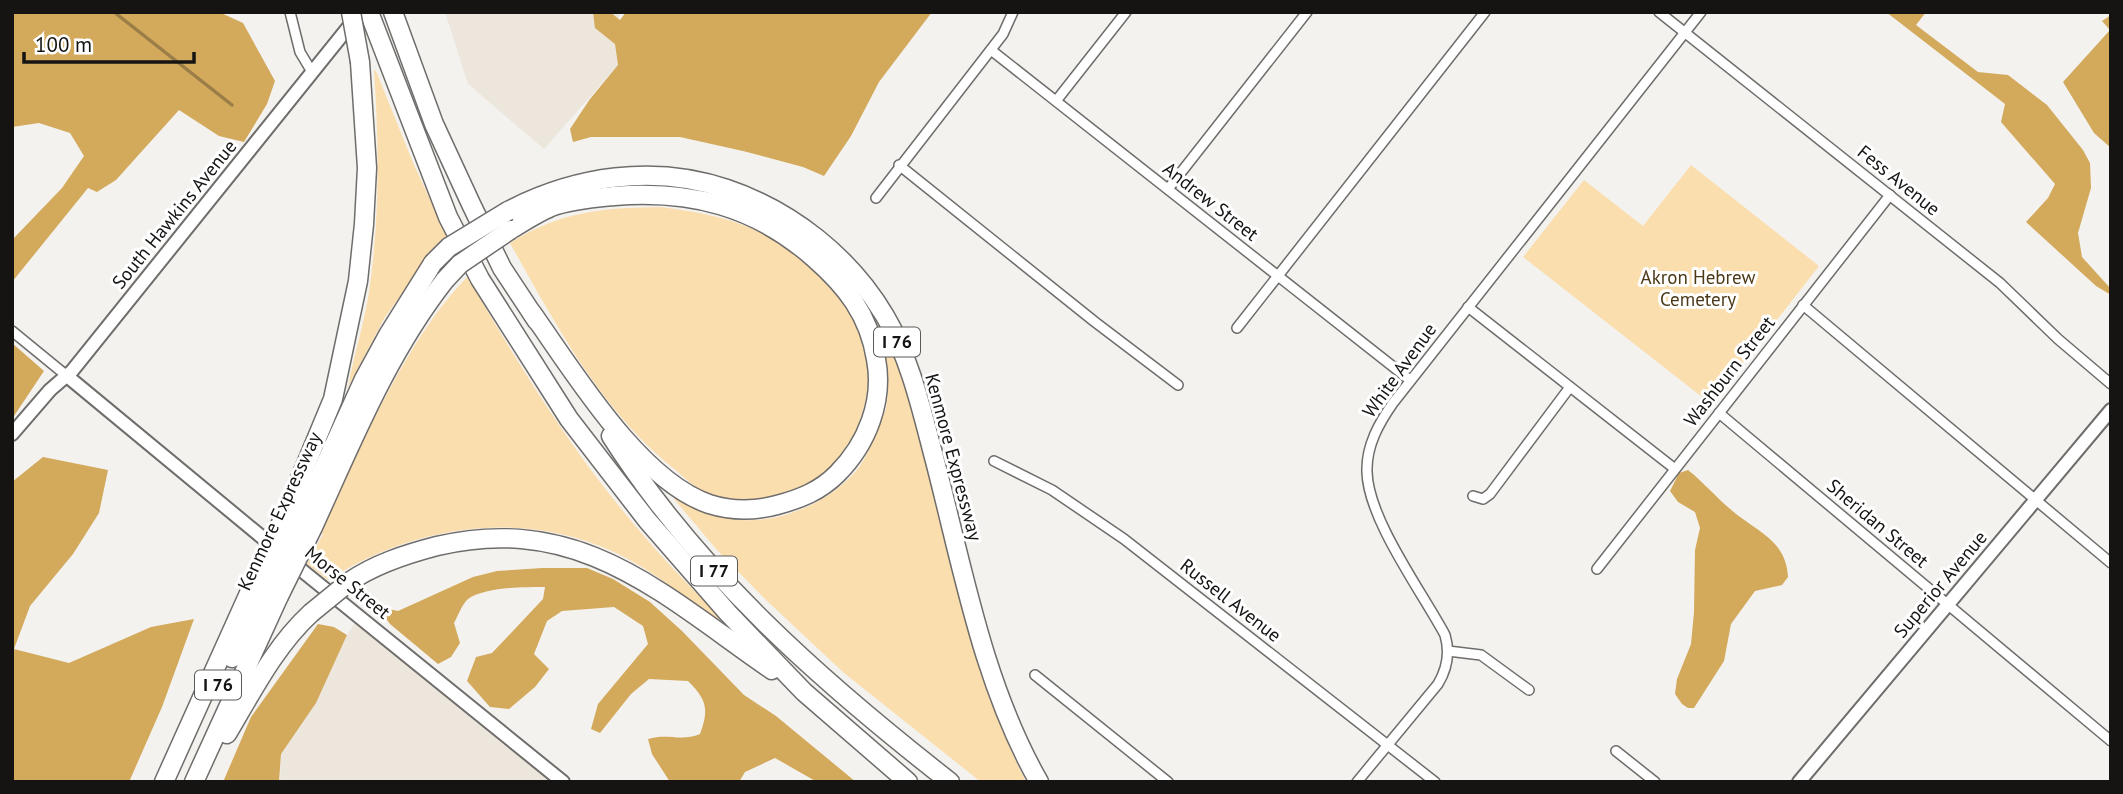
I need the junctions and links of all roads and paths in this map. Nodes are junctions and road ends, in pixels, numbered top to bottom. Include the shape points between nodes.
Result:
1 (290, 12) edge
2 (351, 12) edge
3 (360, 12) edge
4 (369, 12) edge
5 (1013, 12) edge
6 (1126, 12) edge
7 (1307, 12) edge
8 (1485, 12) edge
9 (1659, 12) edge
10 (1701, 12) edge
11 (394, 16) edge
12 (1685, 33) junction
13 (990, 50) junction
14 (312, 72) junction
15 (1056, 101) junction
16 (899, 165) junction
17 (1168, 189) junction
18 (1890, 195) junction
19 (876, 198) dead end
20 (1278, 276) junction
21 (1803, 305) junction
22 (1468, 307) junction
23 (532, 313) junction
24 (1237, 328) dead end
25 (12, 331) edge
26 (67, 376) junction
27 (1410, 380) junction
28 (1178, 384) dead end
29 (2111, 384) edge
30 (1570, 387) junction
31 (2111, 410) edge
32 (1719, 412) junction
33 (12, 434) edge
34 (994, 461) dead end
35 (1675, 469) junction
36 (1473, 496) dead end
37 (2036, 500) junction
38 (300, 519) junction
39 (2111, 563) edge
40 (1597, 569) dead end
41 (267, 589) junction
42 (1948, 605) junction
43 (1448, 651) junction
44 (1035, 675) dead end
45 (1529, 690) dead end
46 (804, 692) junction
47 (2111, 741) edge
48 (1388, 745) junction
49 (1616, 751) dead end
50 (164, 782) edge
51 (171, 782) edge
52 (196, 782) edge
53 (563, 782) edge
54 (908, 782) edge
55 (950, 782) edge
56 (1039, 782) edge
57 (1168, 782) edge
58 (1357, 782) edge
59 (1435, 782) edge
60 (1655, 782) edge
61 (1799, 782) edge

1 - 14 street via 300,52
2 - 38 highway, bridge via 360,62 367,168 365,224 333,399
3 - 14 street, South Hawkins Avenue
4 - 46 highway, I 77 via 448,217 527,356 647,520
5 - 13 street
6 - 15 street
7 - 17 street
8 - 20 street
9 - 12 street, Fess Avenue
10 - 12 street, White Avenue
11 - 23 highway, I 77 via 434,124 466,193 502,268
12 - 18 street, Fess Avenue
12 - 22 street, White Avenue
13 - 15 street, Andrew Street
13 - 16 street
14 - 26 street, South Hawkins Avenue
15 - 17 street, Andrew Street
16 - 19 street
16 - 28 street
17 - 20 street, Andrew Street
18 - 21 street, Washburn Street
18 - 29 street, Fess Avenue via 2000,283
20 - 24 street
20 - 27 street, Andrew Street
21 - 32 street, Washburn Street
21 - 37 street
22 - 27 street, White Avenue
22 - 30 street
23 - 38 highway, bridge via 626,442 672,482 707,503 729,509 770,507 825,485 851,459 877,401 876,359 859,309 839,280 767,224 732,207 685,196 640,194 552,206 460,264 445,280 393,358
23 - 55 highway, I 77 via 631,467 700,556 827,681
25 - 26 street, Morse Street
26 - 33 street, South Hawkins Avenue
26 - 53 street, Morse Street
27 - 43 street, White Avenue via 1376,430 1367,474 1375,512 1440,625
30 - 35 street
30 - 36 street via 1490,494 1483,499
31 - 37 street, Superior Avenue
32 - 35 street, Washburn Street
32 - 42 street, Sheridan Street
34 - 48 street, Russell Avenue via 1052,491 1124,539
35 - 40 street, Washburn Street
37 - 39 street
37 - 42 street, Superior Avenue
38 - 41 highway, bridge
38 - 41 highway, bridge
38 - 56 highway, Kenmore Expressway / I 76, bridge via 388,335 433,263 449,247 538,195 610,176 682,177 750,197 814,236 850,268 886,317 919,402 988,663
41 - 50 highway
41 - 51 highway, Kenmore Expressway / I 76
41 - 52 highway
42 - 47 street, Sheridan Street
42 - 61 street, Superior Avenue
43 - 45 street via 1481,654
43 - 48 street via 1438,684
44 - 57 street
46 - 52 highway, I 76, bridge via 645,581 610,562 558,545 506,538 465,540 397,557 349,582 311,613 266,669
46 - 54 highway, I 76
48 - 58 street
48 - 59 street, Russell Avenue
49 - 60 street

